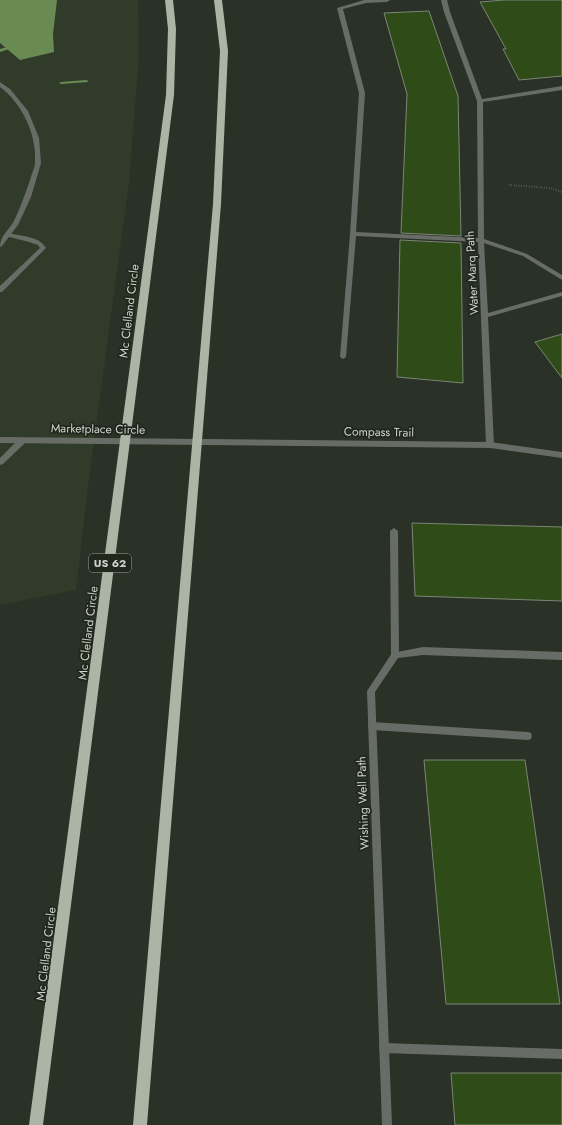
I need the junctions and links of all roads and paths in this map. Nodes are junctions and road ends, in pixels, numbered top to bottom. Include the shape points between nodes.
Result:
1 (169, 0) edge
2 (218, 0) edge
3 (387, 0) edge
4 (444, 0) edge
5 (0, 84) edge
6 (562, 88) edge
7 (480, 101) junction
8 (509, 185) dead end
9 (562, 192) edge
10 (353, 234) junction
11 (8, 235) junction
12 (480, 240) junction
13 (0, 245) edge
14 (562, 278) edge
15 (0, 290) edge
16 (562, 294) edge
17 (484, 316) junction
18 (343, 357) dead end
19 (0, 440) edge
20 (22, 441) junction
21 (126, 442) junction
22 (196, 442) junction
23 (490, 445) junction
24 (562, 455) edge
25 (0, 462) edge
26 (394, 531) dead end
27 (395, 655) junction
28 (562, 656) edge
29 (372, 726) junction
30 (528, 736) dead end
31 (384, 1048) junction
32 (562, 1054) edge
33 (36, 1125) edge
34 (140, 1125) edge
35 (387, 1125) edge

1 - 21 highway, Mc Clelland Circle / US 62 via 172,28 170,95
2 - 22 highway via 224,51 218,204
3 - 10 street via 366,1 340,8 362,94
4 - 7 street, Water Marq Path
5 - 11 street via 25,111 36,138 38,163 28,197
6 - 7 street
7 - 12 street, Water Marq Path
8 - 9 path via 550,188
10 - 12 street
10 - 18 street
11 - 13 street
11 - 15 street via 31,240 41,244 43,248
12 - 14 street via 525,255
12 - 17 street, Water Marq Path
16 - 17 street
17 - 23 street, Water Marq Path
19 - 20 street, Marketplace Circle
20 - 21 street, Marketplace Circle
20 - 25 street
21 - 22 street, Marketplace Circle
21 - 33 highway, Mc Clelland Circle / US 62
22 - 23 street, Compass Trail
22 - 34 highway
23 - 24 street, Compass Trail
26 - 27 street
27 - 28 street via 423,651
27 - 29 street, Wishing Well Path via 371,690
29 - 30 street
29 - 31 street, Wishing Well Path
31 - 32 street
31 - 35 street, Wishing Well Path

